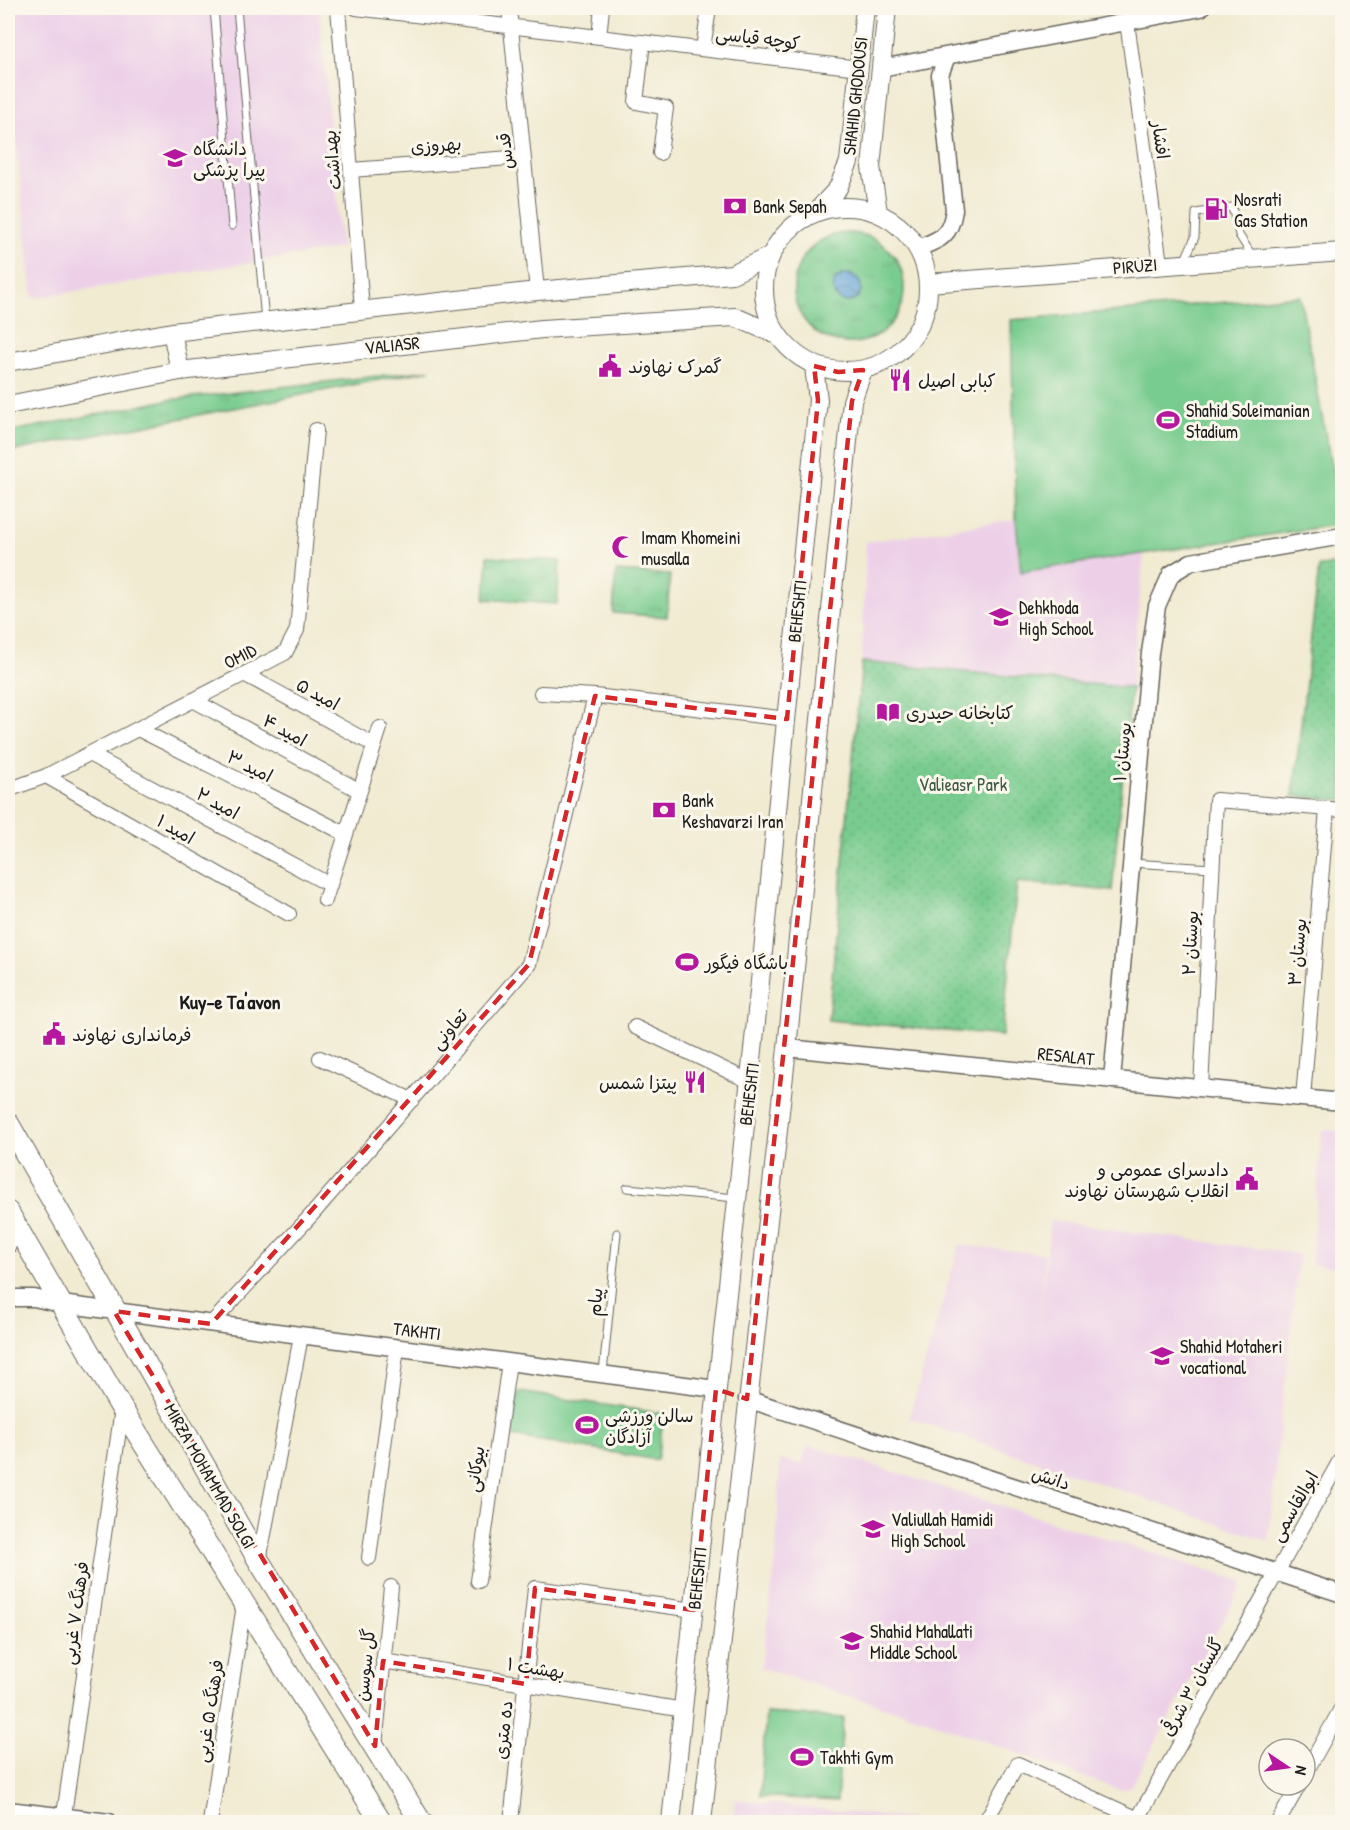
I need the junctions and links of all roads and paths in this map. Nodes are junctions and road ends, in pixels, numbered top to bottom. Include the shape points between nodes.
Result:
1 (214, 8) edge
2 (237, 8) edge
3 (338, 8) edge
4 (356, 8) edge
5 (509, 8) edge
6 (602, 8) edge
7 (709, 8) edge
8 (865, 8) edge
9 (887, 8) edge
10 (1193, 8) edge
11 (1126, 22) junction
12 (511, 26) junction
13 (599, 37) junction
14 (643, 42) junction
15 (703, 49) junction
16 (946, 56) junction
17 (859, 68) junction
18 (880, 68) junction
19 (660, 153) dead end
20 (523, 157) junction
21 (351, 170) junction
22 (817, 211) junction
23 (878, 212) junction
24 (232, 226) dead end
25 (918, 248) junction
26 (1342, 252) edge
27 (770, 256) junction
28 (1253, 257) junction
29 (1184, 262) junction
30 (1160, 264) junction
31 (928, 283) junction
32 (537, 291) junction
33 (362, 309) junction
34 (265, 321) junction
35 (172, 332) junction
36 (777, 335) junction
37 (8, 362) edge
38 (814, 366) junction
39 (863, 370) junction
40 (180, 371) junction
41 (8, 405) edge
42 (316, 430) dead end
43 (1342, 536) edge
44 (244, 674) junction
45 (541, 693) dead end
46 (595, 696) junction
47 (193, 700) junction
48 (787, 719) junction
49 (380, 728) dead end
50 (138, 729) junction
51 (374, 745) junction
52 (89, 754) junction
53 (46, 776) junction
54 (8, 790) edge
55 (360, 791) junction
56 (1327, 809) junction
57 (1342, 810) edge
58 (346, 834) junction
59 (1131, 863) junction
60 (1212, 868) junction
61 (330, 885) junction
62 (325, 900) dead end
63 (289, 914) dead end
64 (635, 1027) dead end
65 (756, 1045) junction
66 (787, 1048) junction
67 (320, 1058) dead end
68 (1112, 1080) junction
69 (751, 1083) junction
70 (1200, 1088) junction
71 (1303, 1098) junction
72 (412, 1100) junction
73 (1342, 1102) edge
74 (8, 1123) edge
75 (627, 1188) dead end
76 (736, 1198) junction
77 (10, 1228) edge
78 (617, 1233) dead end
79 (8, 1298) edge
80 (61, 1304) junction
81 (114, 1311) junction
82 (212, 1324) junction
83 (301, 1335) junction
84 (397, 1348) junction
85 (509, 1362) junction
86 (603, 1375) junction
87 (716, 1389) junction
88 (747, 1399) junction
89 (122, 1409) junction
90 (1342, 1457) edge
91 (369, 1558) dead end
92 (259, 1561) junction
93 (1277, 1573) junction
94 (478, 1581) dead end
95 (391, 1587) dead end
96 (1342, 1594) edge
97 (244, 1605) junction
98 (694, 1610) junction
99 (384, 1661) junction
100 (526, 1684) junction
101 (1342, 1707) edge
102 (684, 1710) junction
103 (375, 1746) junction
104 (1317, 1752) edge
105 (1292, 1797) edge
106 (368, 1801) junction
107 (8, 1810) edge
108 (63, 1820) edge
109 (1140, 1821) edge
110 (108, 1822) edge
111 (210, 1822) edge
112 (364, 1822) edge
113 (381, 1822) edge
114 (421, 1822) edge
115 (511, 1822) edge
116 (671, 1822) edge
117 (702, 1822) edge
118 (985, 1822) edge
119 (1278, 1822) edge

1 - 24 lane
2 - 34 lane
3 - 21 street, بهداشت
4 - 12 street, کوچه قیاسی
5 - 12 street, قدس
6 - 13 street
7 - 15 street
8 - 17 main road, SHAHID GHODOUSI
9 - 18 main road, SHAHID GHODOUSI
10 - 11 street
11 - 16 street
11 - 30 street, افشار
12 - 13 street, کوچه قیاسی
12 - 20 street, قدس
13 - 14 street, کوچه قیاسی
14 - 15 street, کوچه قیاسی
14 - 19 street via 636,102 666,108
15 - 17 street, کوچه قیاسی
16 - 18 street
16 - 25 street via 940,75 954,210 952,229
17 - 22 main road, SHAHID GHODOUSI via 849,162 838,188
18 - 23 main road, SHAHID GHODOUSI via 871,167
20 - 21 street, بهروزی
20 - 32 street, قدس
21 - 33 street, بهداشت
22 - 23 main road via 837,206
22 - 27 main road via 781,237
23 - 25 main road via 900,227
25 - 31 main road
26 - 28 main road, PIRUZI
27 - 32 main road via 732,274
27 - 36 main road via 763,296
28 - 29 main road, PIRUZI
28 - 29 lane via 1239,235 1232,207 1196,213 1195,237
29 - 30 main road, PIRUZI
30 - 31 main road, PIRUZI
31 - 39 main road via 926,307 918,329 904,348 885,362
32 - 33 main road
33 - 34 main road
34 - 35 main road
35 - 37 main road
35 - 40 main road
36 - 38 main road via 793,353
36 - 40 main road, VALIASR via 735,317 542,329
38 - 39 main road via 838,372
38 - 48 main road, BEHESHTI via 818,400
39 - 66 main road, BEHESHTI via 852,400
40 - 41 main road, VALIASR
42 - 44 street, OMID via 297,630 285,653
43 - 59 street, بوستان ۱ via 1191,562 1171,574 1158,606 1150,653
44 - 47 street, OMID
44 - 51 street, امید ۵
45 - 46 street
46 - 48 street
46 - 72 street, تعاونی via 529,964
47 - 50 street, OMID
47 - 55 street, امید ۴
48 - 65 main road, BEHESHTI
49 - 51 street
50 - 52 street, OMID
50 - 58 street, امید ۳
51 - 55 street
52 - 53 street, OMID
52 - 61 street, امید ۲
53 - 54 street, OMID
53 - 63 street, امید ۱
55 - 58 street
56 - 57 street
56 - 60 street, بوستان ۲ via 1216,800
56 - 71 street, بوستان ۳
58 - 61 street
59 - 60 lane
59 - 68 street, بوستان ۱
60 - 70 street, بوستان ۲
61 - 62 street
64 - 69 street
65 - 66 main road
65 - 69 main road, BEHESHTI
66 - 68 street, RESALAT
66 - 88 main road, BEHESHTI
67 - 72 street
68 - 70 street, RESALAT
69 - 76 main road, BEHESHTI
70 - 71 street, RESALAT
71 - 73 street, RESALAT
72 - 82 street, تعاونی
74 - 81 main road, MIRZA MOHAMMAD SOLGI
75 - 76 lane
76 - 87 main road, BEHESHTI
77 - 80 main road, MIRZA MOHAMMAD SOLGI
78 - 86 lane, پیام
79 - 80 street, TAKHTI
80 - 81 street, TAKHTI
80 - 89 main road, MIRZA MOHAMMAD SOLGI
81 - 82 street, TAKHTI
81 - 92 main road, MIRZA MOHAMMAD SOLGI
82 - 83 street, TAKHTI
83 - 84 street, TAKHTI
83 - 92 street
84 - 85 street, TAKHTI
84 - 91 street
85 - 86 street, TAKHTI
85 - 94 street, بیوکانی
86 - 87 street, TAKHTI
87 - 88 main road
87 - 98 main road, BEHESHTI
88 - 93 street, دانش
88 - 117 main road, BEHESHTI
89 - 97 main road, MIRZA MOHAMMAD SOLGI
89 - 108 street, فرهنگ ۷ غربی
90 - 93 street, ابوالقاسمی
92 - 103 main road, MIRZA MOHAMMAD SOLGI
93 - 96 street, دانش
93 - 109 street, گلستان ۳ شرقی
95 - 99 street, گل سوسن
97 - 106 main road, MIRZA MOHAMMAD SOLGI
97 - 111 street, فرهنگ ۵ غربی
98 - 100 street, ده متری via 535,1588
98 - 102 main road, BEHESHTI
99 - 100 street, بهشت ۱
99 - 103 street, گل سوسن
100 - 102 street, بهشت ۱
100 - 115 street, ده متری
101 - 104 street
102 - 116 main road, BEHESHTI
103 - 114 main road, MIRZA MOHAMMAD SOLGI
105 - 119 street
106 - 112 street
106 - 113 main road, MIRZA MOHAMMAD SOLGI
107 - 108 street
108 - 110 street
109 - 118 street via 1018,1764

